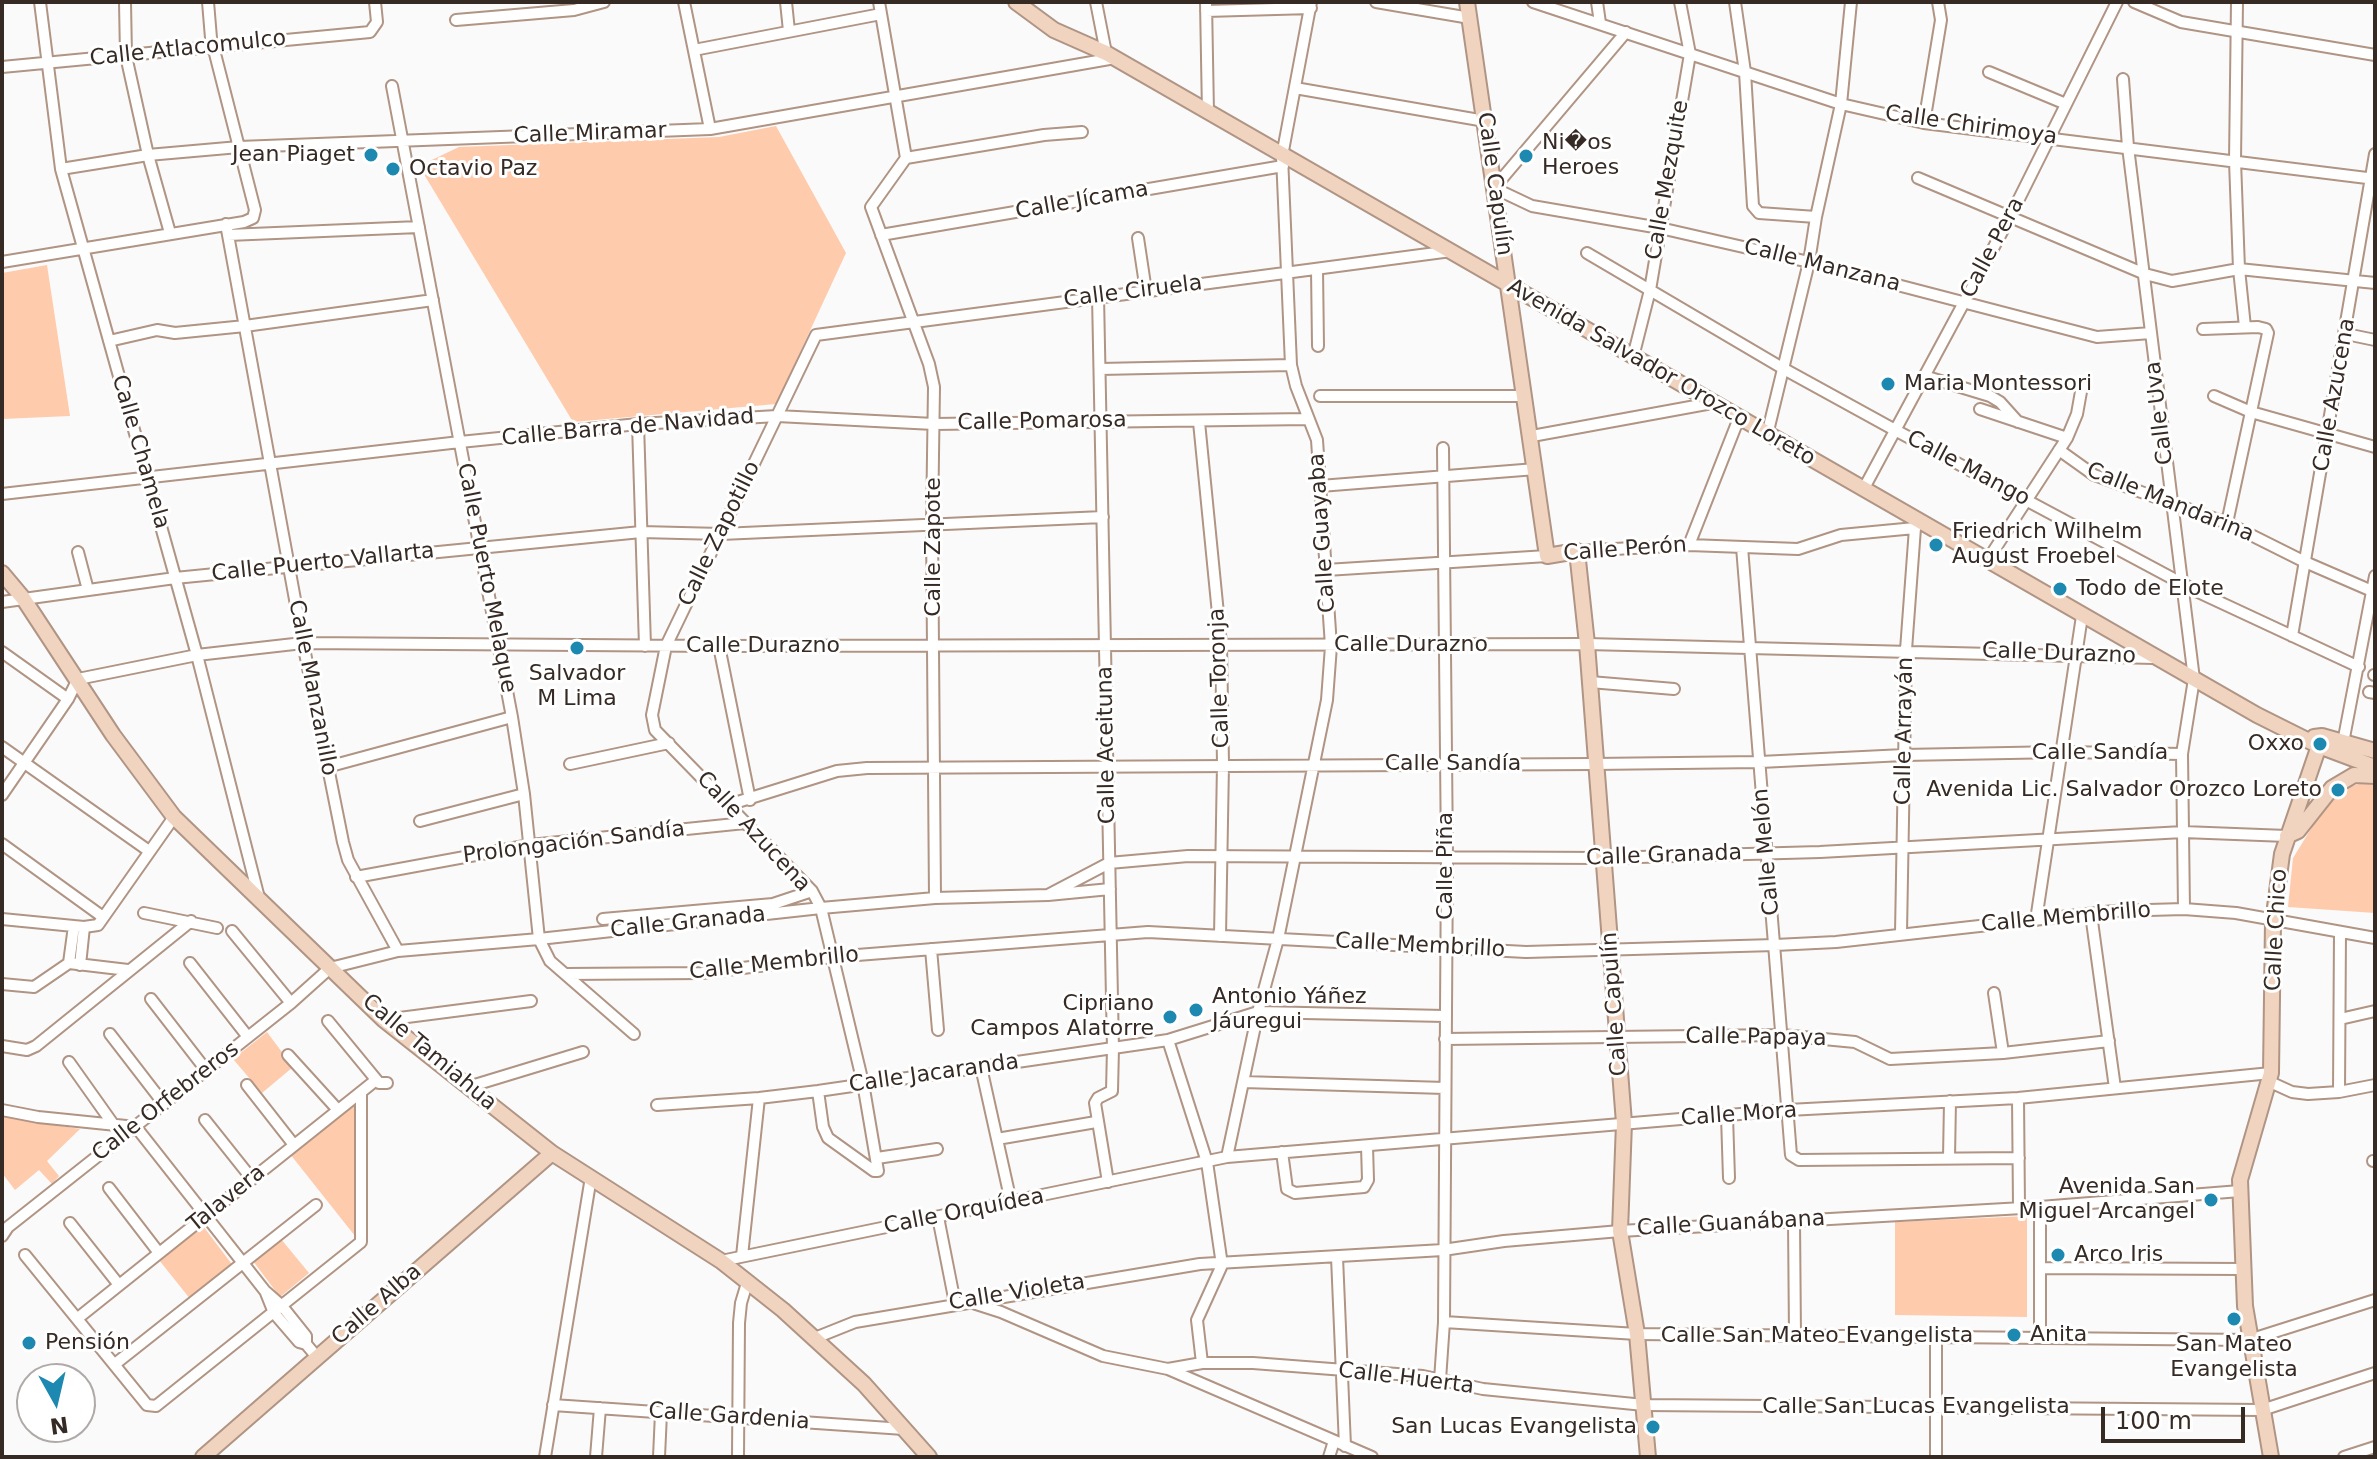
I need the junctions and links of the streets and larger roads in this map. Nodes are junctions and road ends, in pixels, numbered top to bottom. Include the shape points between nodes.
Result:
1 (40, 2) edge
2 (125, 2) edge
3 (208, 2) edge
4 (375, 2) edge
5 (604, 2) edge
6 (684, 2) edge
7 (786, 2) edge
8 (1016, 2) edge
9 (1096, 2) edge
10 (1376, 2) edge
11 (1467, 2) edge
12 (1533, 2) edge
13 (1597, 2) edge
14 (1680, 2) edge
15 (1735, 2) edge
16 (1851, 2) edge
17 (1938, 2) edge
18 (2117, 2) edge
19 (2134, 2) edge
20 (2237, 2) edge
21 (1311, 5) edge
22 (1206, 6) edge
23 (880, 8) edge
24 (1470, 18) junction
25 (456, 20) dead end
26 (1600, 23) junction
27 (789, 31) junction
28 (1626, 32) junction
29 (2237, 32) junction
30 (214, 47) junction
31 (694, 50) junction
32 (1690, 54) junction
33 (2375, 55) edge
34 (126, 56) junction
35 (1111, 56) junction
36 (47, 63) junction
37 (2, 67) edge
38 (1745, 72) junction
39 (1989, 72) dead end
40 (2123, 79) dead end
41 (392, 86) dead end
42 (1295, 88) junction
43 (895, 97) junction
44 (1841, 104) junction
45 (2066, 104) junction
46 (1208, 113) junction
47 (1485, 121) junction
48 (1924, 123) junction
49 (710, 129) junction
50 (1082, 132) dead end
51 (2050, 139) junction
52 (402, 142) junction
53 (239, 147) junction
54 (2128, 147) junction
55 (2375, 154) edge
56 (148, 155) junction
57 (906, 158) junction
58 (1283, 161) junction
59 (2235, 161) junction
60 (61, 169) junction
61 (1918, 178) dead end
62 (2373, 179) edge
63 (1494, 188) junction
64 (1816, 217) junction
65 (2010, 217) junction
66 (419, 227) junction
67 (1660, 228) junction
68 (227, 230) junction
69 (170, 233) junction
70 (881, 235) junction
71 (1138, 238) dead end
72 (82, 247) junction
73 (1451, 251) junction
74 (1587, 253) dead end
75 (2, 262) edge
76 (1809, 262) junction
77 (1317, 269) junction
78 (2239, 269) junction
79 (1287, 273) junction
80 (2145, 274) junction
81 (2355, 281) junction
82 (2375, 283) edge
83 (1509, 284) junction
84 (1650, 290) junction
85 (1146, 291) junction
86 (1098, 296) junction
87 (433, 300) junction
88 (1965, 301) junction
89 (913, 322) junction
90 (245, 326) junction
91 (2245, 327) junction
92 (2203, 329) dead end
93 (2151, 333) junction
94 (2346, 334) junction
95 (816, 335) joint
96 (2375, 340) edge
97 (109, 341) junction
98 (1318, 346) dead end
99 (1633, 357) junction
100 (1291, 365) junction
101 (1100, 369) junction
102 (1784, 369) junction
103 (1924, 376) junction
104 (2082, 386) dead end
105 (1320, 396) dead end
106 (1525, 396) junction
107 (2214, 396) dead end
108 (1712, 403) junction
109 (1980, 409) dead end
110 (2251, 412) junction
111 (777, 416) junction
112 (1739, 418) junction
113 (1308, 419) junction
114 (1101, 421) junction
115 (1199, 422) junction
116 (2018, 422) junction
117 (638, 424) junction
118 (934, 424) junction
119 (1895, 430) junction
120 (1767, 435) junction
121 (1532, 436) junction
122 (2328, 436) junction
123 (2067, 438) junction
124 (460, 442) junction
125 (2375, 447) edge
126 (1443, 448) dead end
127 (2059, 450) junction
128 (270, 464) junction
129 (1536, 469) junction
130 (147, 478) junction
131 (1443, 478) junction
132 (1320, 486) junction
133 (1863, 490) junction
134 (2, 494) edge
135 (2025, 499) junction
136 (2171, 502) junction
137 (1103, 517) junction
138 (2227, 523) junction
139 (932, 524) junction
140 (1917, 526) junction
141 (641, 532) junction
142 (721, 534) junction
143 (1689, 545) junction
144 (1742, 547) junction
145 (479, 548) junction
146 (1577, 551) junction
147 (78, 552) dead end
148 (1547, 556) junction
149 (1987, 561) junction
150 (2305, 562) junction
151 (1445, 563) junction
152 (289, 568) junction
153 (1326, 570) junction
154 (2, 573) edge
155 (2375, 576) edge
156 (175, 578) junction
157 (2182, 583) junction
158 (88, 590) junction
159 (2372, 591) junction
160 (23, 598) junction
161 (2, 602) edge
162 (2082, 616) junction
163 (2292, 636) junction
164 (303, 643) junction
165 (1104, 643) junction
166 (1221, 644) junction
167 (1587, 644) junction
168 (497, 645) junction
169 (1446, 645) junction
170 (645, 646) junction
171 (666, 646) junction
172 (719, 646) junction
173 (934, 646) junction
174 (1331, 646) junction
175 (1750, 647) junction
176 (1906, 650) junction
177 (2, 652) edge
178 (2077, 654) junction
179 (197, 655) junction
180 (2156, 658) junction
181 (2359, 667) junction
182 (78, 679) junction
183 (2194, 679) junction
184 (1590, 682) junction
185 (1674, 689) dead end
186 (68, 699) junction
187 (512, 717) junction
188 (2317, 740) junction
189 (669, 743) junction
190 (2, 747) edge
191 (2342, 748) junction
192 (2375, 751) edge
193 (2061, 752) junction
194 (2182, 754) junction
195 (1904, 755) junction
196 (1760, 762) junction
197 (25, 763) junction
198 (570, 764) dead end
199 (1223, 764) junction
200 (1446, 764) junction
201 (1594, 764) junction
202 (1316, 765) junction
203 (1108, 766) junction
204 (327, 767) junction
205 (935, 767) junction
206 (2375, 767) edge
207 (2375, 776) edge
208 (524, 794) junction
209 (2, 795) edge
210 (750, 800) junction
211 (728, 805) junction
212 (174, 817) junction
213 (420, 821) dead end
214 (745, 823) junction
215 (2183, 832) junction
216 (2287, 836) junction
217 (2048, 839) junction
218 (2, 844) edge
219 (530, 845) junction
220 (1904, 847) junction
221 (149, 851) junction
222 (1767, 853) junction
223 (1221, 856) junction
224 (1296, 857) junction
225 (1447, 857) junction
226 (1603, 858) junction
227 (1109, 863) junction
228 (356, 877) junction
229 (1110, 889) junction
230 (812, 891) junction
231 (1048, 895) junction
232 (259, 898) junction
233 (935, 898) junction
234 (821, 908) junction
235 (2184, 909) junction
236 (144, 913) dead end
237 (2091, 914) junction
238 (103, 917) junction
239 (2, 919) edge
240 (603, 919) dead end
241 (2036, 920) junction
242 (191, 921) junction
243 (2273, 922) junction
244 (83, 926) junction
245 (217, 928) dead end
246 (232, 931) dead end
247 (2340, 932) junction
248 (1901, 933) junction
249 (1111, 935) junction
250 (1220, 936) junction
251 (2375, 938) edge
252 (539, 939) junction
253 (1278, 939) junction
254 (1775, 945) junction
255 (1446, 947) junction
256 (931, 949) junction
257 (1611, 949) junction
258 (398, 951) junction
259 (832, 957) junction
260 (190, 963) dead end
261 (75, 964) junction
262 (330, 968) junction
263 (128, 970) junction
264 (566, 974) junction
265 (2, 984) edge
266 (1994, 993) dead end
267 (151, 999) dead end
268 (531, 1001) dead end
269 (291, 1003) junction
270 (2375, 1011) edge
271 (1258, 1012) junction
272 (1445, 1016) junction
273 (2340, 1019) junction
274 (384, 1020) junction
275 (328, 1021) dead end
276 (938, 1030) dead end
277 (110, 1034) dead end
278 (634, 1034) dead end
279 (1782, 1035) junction
280 (248, 1037) junction
281 (1618, 1037) junction
282 (1445, 1039) junction
283 (1168, 1040) junction
284 (2109, 1041) junction
285 (2, 1046) edge
286 (1113, 1048) junction
287 (583, 1052) dead end
288 (2003, 1053) junction
289 (288, 1055) dead end
290 (69, 1062) dead end
291 (981, 1067) junction
292 (206, 1070) junction
293 (2270, 1078) junction
294 (1243, 1082) junction
295 (863, 1083) junction
296 (247, 1085) dead end
297 (2375, 1085) edge
298 (468, 1087) junction
299 (1445, 1088) junction
300 (2115, 1088) junction
301 (818, 1091) junction
302 (361, 1092) junction
303 (2339, 1092) junction
304 (759, 1098) junction
305 (2018, 1098) junction
306 (1950, 1101) junction
307 (164, 1104) junction
308 (657, 1105) dead end
309 (2, 1110) edge
310 (338, 1110) junction
311 (1788, 1110) junction
312 (1727, 1116) junction
313 (205, 1120) dead end
314 (1096, 1122) junction
315 (1624, 1123) junction
316 (113, 1124) junction
317 (136, 1127) junction
318 (1444, 1138) junction
319 (997, 1139) junction
320 (294, 1145) junction
321 (1367, 1146) junction
322 (937, 1149) dead end
323 (1282, 1152) junction
324 (552, 1153) junction
325 (1227, 1157) junction
326 (877, 1158) junction
327 (1949, 1158) junction
328 (2019, 1158) junction
329 (1207, 1162) junction
330 (591, 1177) junction
331 (1729, 1178) dead end
332 (252, 1179) junction
333 (1108, 1182) junction
334 (109, 1188) dead end
335 (2240, 1191) junction
336 (1011, 1202) junction
337 (316, 1205) dead end
338 (2019, 1207) junction
339 (2040, 1207) junction
340 (206, 1216) junction
341 (938, 1217) junction
342 (1794, 1221) junction
343 (70, 1223) dead end
344 (4, 1228) edge
345 (1620, 1231) junction
346 (1443, 1250) junction
347 (159, 1253) junction
348 (25, 1255) dead end
349 (742, 1256) junction
350 (1337, 1257) junction
351 (721, 1261) junction
352 (243, 1263) junction
353 (1222, 1265) junction
354 (2040, 1268) junction
355 (2243, 1269) junction
356 (747, 1283) junction
357 (119, 1285) junction
358 (2375, 1300) edge
359 (955, 1303) junction
360 (278, 1310) junction
361 (78, 1318) junction
362 (1444, 1322) junction
363 (1637, 1334) junction
364 (1795, 1336) junction
365 (1936, 1337) junction
366 (2040, 1337) junction
367 (815, 1338) junction
368 (2249, 1340) junction
369 (317, 1357) junction
370 (1202, 1363) junction
371 (115, 1364) junction
372 (1168, 1369) junction
373 (1342, 1370) junction
374 (2375, 1373) edge
375 (1440, 1380) junction
376 (553, 1405) junction
377 (1644, 1405) junction
378 (1936, 1407) junction
379 (600, 1408) junction
380 (2262, 1410) junction
381 (661, 1413) junction
382 (739, 1418) junction
383 (904, 1429) junction
384 (1334, 1441) junction
385 (1345, 1446) junction
386 (2375, 1447) edge
387 (203, 1457) edge
388 (545, 1457) edge
389 (596, 1457) edge
390 (659, 1457) edge
391 (738, 1457) edge
392 (929, 1457) edge
393 (1329, 1457) edge
394 (1372, 1457) edge
395 (1648, 1457) edge
396 (1936, 1457) edge
397 (2271, 1457) edge
398 (2344, 1457) edge

1 - 36 street, Calle Chamela
2 - 34 street
3 - 30 street
4 - 30 street, Calle Atlacomulco via 374,30
5 - 25 street via 574,10
6 - 31 street
7 - 27 street
8 - 35 street, Avenida Salvador Orozco Loreto via 1054,30
9 - 35 street
10 - 24 street
11 - 24 street, Calle Capulín
12 - 26 street, Calle Chirimoya
13 - 26 street
14 - 32 street, Calle Mezquite
15 - 38 street
16 - 44 street
17 - 48 street via 1941,20
18 - 45 street, Calle Pera
19 - 29 street via 2181,22
20 - 29 street
21 - 22 street
21 - 42 street, Calle Guayaba
22 - 46 street
23 - 27 street
23 - 43 street
24 - 47 street, Calle Capulín
26 - 28 street, Calle Chirimoya
27 - 31 street
28 - 32 street, Calle Chirimoya
28 - 63 street
29 - 33 street
29 - 59 street
30 - 34 street, Calle Atlacomulco
30 - 53 street
31 - 49 street
32 - 38 street, Calle Chirimoya
32 - 67 street, Calle Mezquite
34 - 36 street, Calle Atlacomulco
34 - 56 street
35 - 43 street, Calle Miramar
35 - 46 street, Avenida Salvador Orozco Loreto
36 - 37 street, Calle Atlacomulco
36 - 60 street, Calle Chamela
38 - 44 street, Calle Chirimoya
38 - 64 street via 1754,211
39 - 45 street
40 - 54 street, Calle Uva
41 - 52 street, Calle Puerto Melaque
42 - 47 street
42 - 58 street, Calle Guayaba
43 - 49 street, Calle Miramar
43 - 57 street
44 - 48 street, Calle Chirimoya
44 - 64 street
45 - 51 street, Calle Pera
46 - 58 street, Avenida Salvador Orozco Loreto
47 - 63 street, Calle Capulín
48 - 51 street, Calle Chirimoya
49 - 52 street, Calle Miramar
50 - 57 street
51 - 54 street, Calle Chirimoya
51 - 65 street, Calle Pera
52 - 53 street, Calle Miramar
52 - 66 street, Calle Puerto Melaque
53 - 56 street, Calle Miramar
53 - 68 street via 255,210 253,218
54 - 59 street, Calle Chirimoya
54 - 80 street, Calle Uva
55 - 62 street, Calle Azucena
56 - 60 street, Calle Miramar
56 - 69 street
57 - 70 street, Calle Zapote via 871,207
58 - 70 street, Calle Jícama
58 - 73 street, Avenida Salvador Orozco Loreto
58 - 79 street, Calle Guayaba
59 - 62 street, Calle Chirimoya
59 - 78 street
60 - 72 street, Calle Chamela
61 - 65 street
62 - 81 street, Calle Azucena
63 - 67 street, Calle Manzana via 1532,206
63 - 83 street, Calle Capulín
64 - 76 street
65 - 80 street
65 - 88 street, Calle Pera
66 - 68 street
66 - 87 street, Calle Puerto Melaque
67 - 76 street, Calle Manzana
67 - 84 street, Calle Mezquite
68 - 69 street
68 - 90 street, Calle Manzanillo
69 - 72 street
70 - 89 street, Calle Zapote
71 - 85 street
72 - 75 street
72 - 97 street, Calle Chamela
73 - 77 street, Calle Ciruela
73 - 83 street, Avenida Salvador Orozco Loreto
74 - 84 street, Calle Mango
76 - 88 street, Calle Manzana
76 - 102 street
77 - 79 street, Calle Ciruela
77 - 98 street
78 - 80 street via 2172,281
78 - 81 street
78 - 91 street
79 - 85 street, Calle Ciruela
79 - 100 street, Calle Guayaba
80 - 93 street, Calle Uva
81 - 82 street
81 - 94 street, Calle Azucena
83 - 99 street, Avenida Salvador Orozco Loreto
83 - 106 street, Calle Capulín
84 - 99 street, Calle Mezquite
84 - 102 street, Calle Mango
85 - 86 street, Calle Ciruela
86 - 89 street, Calle Ciruela
86 - 101 street, Calle Aceituna
87 - 90 street
87 - 124 street, Calle Puerto Melaque
88 - 93 street, Calle Manzana via 2097,337
88 - 103 street, Calle Pera
89 - 95 street, Calle Ciruela
89 - 118 street, Calle Zapote via 934,387
90 - 97 street via 157,330
90 - 128 street, Calle Manzanillo
91 - 92 street
91 - 110 street via 2266,329 2268,337
93 - 136 street, Calle Uva
94 - 96 street
94 - 122 street, Calle Azucena
95 - 111 street, Calle Zapotillo
97 - 130 street, Calle Chamela
99 - 108 street, Avenida Salvador Orozco Loreto
100 - 101 street
100 - 113 street, Calle Guayaba
101 - 114 street, Calle Aceituna
102 - 119 street, Calle Mango
102 - 120 street
103 - 116 street via 1990,396
103 - 119 street, Calle Pera
104 - 123 street
105 - 106 street
106 - 121 street, Calle Capulín
107 - 110 street
108 - 112 street, Avenida Salvador Orozco Loreto
108 - 121 street
109 - 116 street, Calle Mandarina
110 - 122 street
110 - 138 street
111 - 117 street, Calle Barra de Navidad
111 - 118 street, Calle Pomarosa
111 - 142 street, Calle Zapotillo
112 - 120 street, Avenida Salvador Orozco Loreto
112 - 143 street
113 - 115 street, Calle Pomarosa
113 - 132 street, Calle Guayaba via 1317,440
114 - 115 street, Calle Pomarosa
114 - 118 street, Calle Pomarosa
114 - 137 street, Calle Aceituna
115 - 166 street, Calle Toronja
116 - 123 street, Calle Mandarina
117 - 124 street, Calle Barra de Navidad
117 - 141 street
118 - 139 street, Calle Zapote
119 - 133 street, Calle Pera
119 - 135 street, Calle Mango
120 - 133 street, Avenida Salvador Orozco Loreto
121 - 129 street, Calle Capulín
122 - 125 street
122 - 150 street, Calle Azucena
123 - 127 street
124 - 128 street, Calle Barra de Navidad
124 - 145 street, Calle Puerto Melaque
126 - 131 street, Calle Piña
127 - 135 street
127 - 136 street, Calle Mandarina via 2094,475
128 - 130 street, Calle Barra de Navidad
128 - 152 street, Calle Manzanillo
129 - 131 street
129 - 148 street, Calle Capulín
130 - 134 street, Calle Barra de Navidad
130 - 156 street, Calle Chamela
131 - 132 street
131 - 151 street, Calle Piña
132 - 153 street, Calle Guayaba
133 - 140 street, Avenida Salvador Orozco Loreto
135 - 149 street
135 - 157 street, Calle Mango
136 - 138 street, Calle Mandarina
136 - 157 street, Calle Uva
137 - 139 street
137 - 165 street, Calle Aceituna
138 - 150 street, Calle Mandarina
139 - 142 street, Calle Puerto Vallarta
139 - 173 street, Calle Zapote
140 - 144 street, Calle Perón via 1841,535 1798,549
140 - 149 street, Avenida Salvador Orozco Loreto
140 - 176 street, Calle Arrayán
141 - 142 street, Calle Puerto Vallarta
141 - 145 street, Calle Puerto Vallarta
141 - 170 street
142 - 171 street, Calle Zapotillo
143 - 144 street, Calle Perón
143 - 146 street, Calle Perón
144 - 175 street, Calle Melón
145 - 152 street, Calle Puerto Vallarta
145 - 168 street, Calle Puerto Melaque
146 - 148 street, Calle Perón
146 - 167 street, Calle Capulín
147 - 158 street
148 - 151 street, Calle Perón
149 - 162 street, Avenida Salvador Orozco Loreto
150 - 159 street, Calle Mandarina
150 - 163 street, Calle Azucena
151 - 153 street, Calle Perón
151 - 169 street, Calle Piña
152 - 156 street, Calle Puerto Vallarta
152 - 164 street, Calle Manzanillo
153 - 174 street, Calle Guayaba
154 - 160 street, Calle Tamiahua
155 - 159 street
156 - 158 street, Calle Puerto Vallarta
156 - 179 street, Calle Chamela
157 - 163 street, Calle Mango
157 - 183 street, Calle Uva
158 - 160 street, Calle Puerto Vallarta
159 - 181 street
160 - 161 street, Calle Puerto Vallarta
160 - 182 street, Calle Tamiahua
162 - 178 street
162 - 180 street, Avenida Salvador Orozco Loreto
163 - 181 street, Calle Mango
164 - 168 street, Calle Durazno
164 - 179 street, Calle Durazno
164 - 204 street, Calle Manzanillo
165 - 166 street, Calle Durazno
165 - 173 street, Calle Durazno
165 - 203 street, Calle Aceituna
166 - 174 street, Calle Durazno
166 - 199 street, Calle Toronja
167 - 169 street, Calle Durazno
167 - 175 street, Calle Durazno
167 - 184 street, Calle Capulín
168 - 170 street, Calle Durazno
168 - 187 street, Calle Puerto Melaque
169 - 174 street, Calle Durazno
169 - 200 street, Calle Piña
170 - 171 street, Calle Durazno
171 - 172 street, Calle Durazno
171 - 189 street, Calle Azucena via 652,715 655,730
172 - 173 street, Calle Durazno
172 - 210 street
173 - 205 street, Calle Zapote
174 - 202 street, Calle Guayaba
175 - 176 street, Calle Durazno
175 - 196 street, Calle Melón
176 - 178 street, Calle Durazno
176 - 195 street, Calle Arrayán
177 - 186 street
178 - 180 street, Calle Durazno
178 - 193 street
179 - 182 street, Calle Durazno
179 - 232 street, Calle Chamela
180 - 183 street, Avenida Salvador Orozco Loreto
181 - 191 street
182 - 186 street
182 - 212 street, Calle Tamiahua
183 - 188 street, Avenida Salvador Orozco Loreto via 2257,715
183 - 194 street, Calle Uva
184 - 185 street
184 - 201 street, Calle Capulín
186 - 197 street
187 - 204 street
187 - 208 street, Calle Puerto Melaque
188 - 191 street, Avenida Salvador Orozco Loreto
188 - 216 street, Calle Chico
189 - 198 street
189 - 211 street, Calle Azucena
190 - 197 street
191 - 192 street
191 - 206 street
193 - 194 street, Calle Sandía
193 - 195 street, Calle Sandía
193 - 217 street
194 - 215 street, Calle Uva
195 - 196 street, Calle Sandía
195 - 220 street, Calle Arrayán
196 - 201 street, Calle Sandía
196 - 222 street, Calle Melón
197 - 209 street
197 - 221 street
199 - 202 street, Calle Sandía
199 - 203 street, Calle Sandía
199 - 223 street, Calle Toronja
200 - 201 street, Calle Sandía
200 - 202 street, Calle Sandía
200 - 225 street, Calle Piña
201 - 226 street, Calle Capulín
202 - 224 street, Calle Guayaba
203 - 205 street, Calle Sandía
203 - 227 street, Calle Aceituna
204 - 228 street, Calle Manzanillo
205 - 210 street, Calle Sandía via 837,771
205 - 233 street, Calle Zapote
207 - 216 street via 2354,775 2332,788 2298,831
208 - 213 street
208 - 219 street, Calle Puerto Melaque
210 - 211 street, Calle Sandía
211 - 214 street, Calle Azucena
212 - 221 street
212 - 232 street, Calle Tamiahua
214 - 219 street, Prolongación Sandía
214 - 230 street, Calle Azucena
215 - 216 street, Calle Granada
215 - 217 street, Calle Granada
215 - 235 street, Calle Uva
216 - 243 street, Calle Chico
217 - 220 street, Calle Granada
217 - 241 street
218 - 238 street
219 - 228 street, Prolongación Sandía
219 - 252 street, Calle Puerto Melaque
220 - 222 street, Calle Granada
220 - 248 street, Calle Arrayán
221 - 238 street
222 - 226 street, Calle Granada
222 - 254 street, Calle Melón
223 - 224 street, Calle Granada
223 - 227 street, Calle Granada
223 - 250 street, Calle Toronja
224 - 225 street, Calle Granada
224 - 253 street, Calle Guayaba
225 - 226 street, Calle Granada
225 - 255 street, Calle Piña
226 - 257 street, Calle Capulín
227 - 229 street, Calle Aceituna
227 - 231 street, Calle Granada
228 - 258 street, Calle Manzanillo
229 - 231 street, Calle Granada
229 - 249 street, Calle Aceituna
230 - 234 street, Calle Azucena
230 - 240 street via 773,904
231 - 233 street, Calle Granada
232 - 262 street, Calle Tamiahua
233 - 234 street, Calle Granada
234 - 252 street, Calle Granada
234 - 259 street, Calle Azucena
235 - 237 street, Calle Membrillo
235 - 243 street, Calle Membrillo
236 - 242 street
237 - 241 street, Calle Membrillo
237 - 284 street
238 - 244 street
239 - 244 street
241 - 248 street, Calle Membrillo
242 - 245 street
242 - 263 street
243 - 247 street, Calle Membrillo
243 - 293 street, Calle Chico
244 - 261 street
246 - 269 street
247 - 251 street, Calle Membrillo
247 - 273 street
248 - 254 street, Calle Membrillo
249 - 250 street, Calle Membrillo
249 - 256 street, Calle Membrillo
249 - 286 street, Calle Aceituna
250 - 253 street, Calle Membrillo
252 - 258 street, Calle Granada
252 - 264 street via 550,961
253 - 255 street, Calle Membrillo
253 - 271 street, Calle Guayaba
254 - 257 street, Calle Membrillo
254 - 279 street, Calle Melón
255 - 257 street, Calle Membrillo via 1526,952
255 - 272 street, Calle Piña
256 - 259 street, Calle Membrillo
256 - 276 street
257 - 281 street, Calle Capulín
258 - 262 street, Calle Granada
259 - 264 street, Calle Membrillo via 702,973
259 - 295 street, Calle Azucena
260 - 280 street
261 - 263 street
261 - 265 street via 34,987
262 - 269 street, Calle Orfebreros
262 - 274 street, Calle Tamiahua
263 - 285 street via 27,1050
264 - 278 street
266 - 288 street
267 - 292 street
268 - 274 street
269 - 280 street, Calle Orfebreros
270 - 273 street
271 - 272 street, Calle Jacaranda
271 - 283 street, Calle Jacaranda
271 - 294 street, Calle Guayaba
272 - 282 street, Calle Piña
273 - 303 street
274 - 298 street, Calle Tamiahua
275 - 302 street, Talavera via 382,1082
277 - 307 street
279 - 281 street, Calle Papaya
279 - 288 street, Calle Papaya via 1855,1042 1890,1059
279 - 311 street, Calle Melón
280 - 292 street, Calle Orfebreros
281 - 282 street, Calle Papaya
281 - 315 street, Calle Capulín
282 - 299 street, Calle Piña
283 - 286 street, Calle Jacaranda
283 - 329 street
284 - 288 street, Calle Papaya
284 - 300 street
286 - 291 street, Calle Jacaranda
286 - 314 street, Calle Aceituna via 1113,1087 1096,1100
287 - 298 street
289 - 310 street
290 - 316 street
291 - 295 street, Calle Jacaranda
291 - 319 street
292 - 307 street, Calle Orfebreros
293 - 300 street, Calle Mora
293 - 303 street via 2292,1092
293 - 335 street, Calle Chico
294 - 299 street
294 - 325 street, Calle Guayaba
295 - 301 street, Calle Jacaranda
295 - 326 street, Calle Azucena
296 - 320 street
297 - 303 street
298 - 324 street, Calle Tamiahua
299 - 318 street, Calle Piña
300 - 305 street, Calle Mora
301 - 304 street, Calle Jacaranda
301 - 326 street, Calle Azucena via 828,1138 874,1171
302 - 310 street, Talavera
302 - 360 street via 361,1242
304 - 308 street, Calle Jacaranda
304 - 349 street
305 - 306 street, Calle Mora
305 - 328 street
306 - 311 street, Calle Mora
306 - 327 street
307 - 317 street, Calle Orfebreros
309 - 316 street
310 - 320 street, Talavera
311 - 312 street, Calle Mora
311 - 327 street, Calle Melón via 1790,1151 1799,1160
312 - 315 street, Calle Mora
312 - 331 street
313 - 332 street
314 - 319 street
314 - 333 street
315 - 318 street, Calle Mora
315 - 345 street, Calle Capulín
316 - 317 street
317 - 340 street
317 - 344 street, Calle Orfebreros
318 - 321 street, Calle Mora
318 - 346 street, Calle Piña
319 - 336 street
320 - 332 street, Talavera
321 - 323 street, Calle Mora
321 - 323 street via 1364,1187 1295,1193 1287,1189
322 - 326 street
323 - 325 street, Calle Mora
324 - 330 street, Calle Tamiahua
324 - 369 street, Calle Alba
325 - 329 street, Calle Mora
327 - 328 street
328 - 338 street
329 - 333 street, Calle Orquídea
329 - 353 street
330 - 351 street, Calle Tamiahua
330 - 376 street
332 - 340 street, Talavera
333 - 336 street, Calle Orquídea
334 - 347 street
335 - 339 street, Calle Guanábana
335 - 355 street, Calle Chico
336 - 341 street, Calle Orquídea
337 - 352 street
338 - 339 street, Calle Guanábana
338 - 342 street, Calle Guanábana
339 - 354 street
340 - 347 street, Talavera
340 - 352 street
341 - 349 street, Calle Orquídea
341 - 359 street
342 - 345 street, Calle Guanábana
342 - 364 street
343 - 357 street
345 - 346 street, Calle Guanábana
345 - 363 street, Calle Capulín
346 - 350 street, Calle Guanábana
346 - 362 street, Calle Piña
347 - 357 street, Talavera
348 - 361 street
349 - 351 street, Calle Orquídea
350 - 353 street, Calle Guanábana
350 - 373 street
351 - 356 street, Calle Tamiahua
352 - 360 street
352 - 371 street
353 - 359 street, Calle Violeta via 1200,1264
353 - 370 street via 1197,1320
354 - 355 street
354 - 366 street
355 - 368 street, Calle Chico
356 - 367 street, Calle Tamiahua
356 - 382 street via 739,1323
357 - 361 street, Talavera
358 - 368 street, Calle San Mateo Evangelista
359 - 367 street, Calle Violeta via 855,1322
359 - 372 street via 1001,1312 1103,1356
360 - 369 street via 299,1342
360 - 371 street via 154,1407
361 - 371 street
362 - 363 street, Calle San Mateo Evangelista
362 - 375 street, Calle Piña
363 - 364 street, Calle San Mateo Evangelista
363 - 377 street, Calle Capulín
364 - 365 street, Calle San Mateo Evangelista
365 - 366 street, Calle San Mateo Evangelista
365 - 378 street
366 - 368 street, Calle San Mateo Evangelista
367 - 383 street, Calle Tamiahua
368 - 380 street, Calle Chico
369 - 387 street, Calle Alba
370 - 372 street, Calle Huerta
370 - 373 street, Calle Huerta
372 - 384 street
373 - 375 street, Calle Huerta
373 - 385 street
374 - 380 street, Calle San Lucas Evangelista
375 - 377 street, Calle Huerta
376 - 379 street, Calle Gardenia
376 - 388 street
377 - 378 street, Calle San Lucas Evangelista
377 - 395 street, Calle Capulín
378 - 380 street, Calle San Lucas Evangelista
378 - 396 street
379 - 381 street, Calle Gardenia
379 - 389 street
380 - 397 street, Calle Chico
381 - 382 street, Calle Gardenia
381 - 390 street
382 - 383 street, Calle Gardenia
382 - 391 street
383 - 392 street, Calle Tamiahua
384 - 385 street
384 - 393 street
385 - 394 street
386 - 398 street

